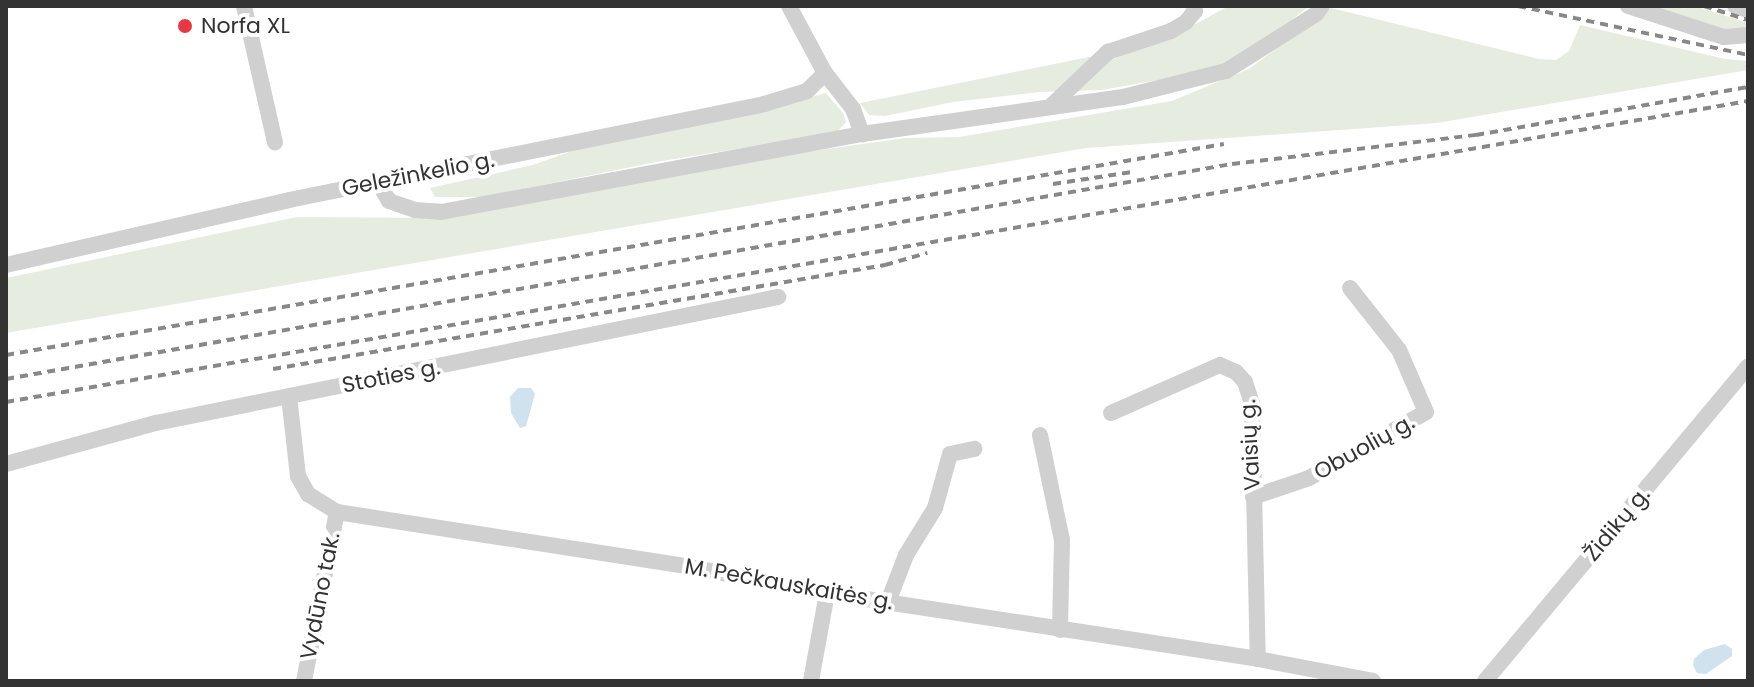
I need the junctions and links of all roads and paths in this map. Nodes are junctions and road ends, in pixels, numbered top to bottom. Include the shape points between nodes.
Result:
1 (244, 6) edge
2 (789, 6) edge
3 (1194, 6) edge
4 (1322, 6) edge
5 (1628, 6) edge
6 (1735, 6) edge
7 (1748, 10) edge
8 (1748, 35) edge
9 (825, 73) junction
10 (1049, 107) junction
11 (862, 134) junction
12 (275, 143) dead end
13 (378, 182) junction
14 (6, 265) edge
15 (1350, 288) dead end
16 (778, 297) dead end
17 (1748, 366) edge
18 (289, 396) junction
19 (1111, 413) dead end
20 (1040, 435) dead end
21 (974, 449) dead end
22 (6, 464) edge
23 (1253, 497) junction
24 (337, 512) junction
25 (827, 593) junction
26 (888, 602) junction
27 (1060, 630) junction
28 (1258, 659) junction
29 (304, 681) edge
30 (811, 681) edge
31 (1373, 681) edge
32 (1485, 681) edge

1 - 12 street
2 - 9 street
3 - 10 street via 1186,22 1171,31 1108,52
4 - 10 street via 1226,71 1123,97
5 - 8 street via 1724,37
6 - 7 street
9 - 11 street via 853,109
9 - 13 street, Geležinkelio g. via 807,91 764,104
10 - 11 street
11 - 13 street via 441,212 389,201
13 - 14 street, Geležinkelio g.
15 - 23 street, Obuolių g. via 1399,350 1426,412 1309,478
16 - 18 street, Stoties g.
17 - 32 street, Židikų g.
18 - 22 street, Stoties g. via 156,423
18 - 24 street, M. Pečkauskaitės g. via 298,476 308,494
19 - 23 street, Vaisių g. via 1220,365 1236,372 1252,403
20 - 27 street via 1062,540
21 - 26 street via 950,454 935,508 906,555
23 - 28 street, Vaisių g.
24 - 25 street, M. Pečkauskaitės g.
24 - 29 street, Vydūno tak.
25 - 26 street, M. Pečkauskaitės g.
25 - 30 street
26 - 27 street, M. Pečkauskaitės g.
27 - 28 street, M. Pečkauskaitės g.
28 - 31 street, M. Pečkauskaitės g.

